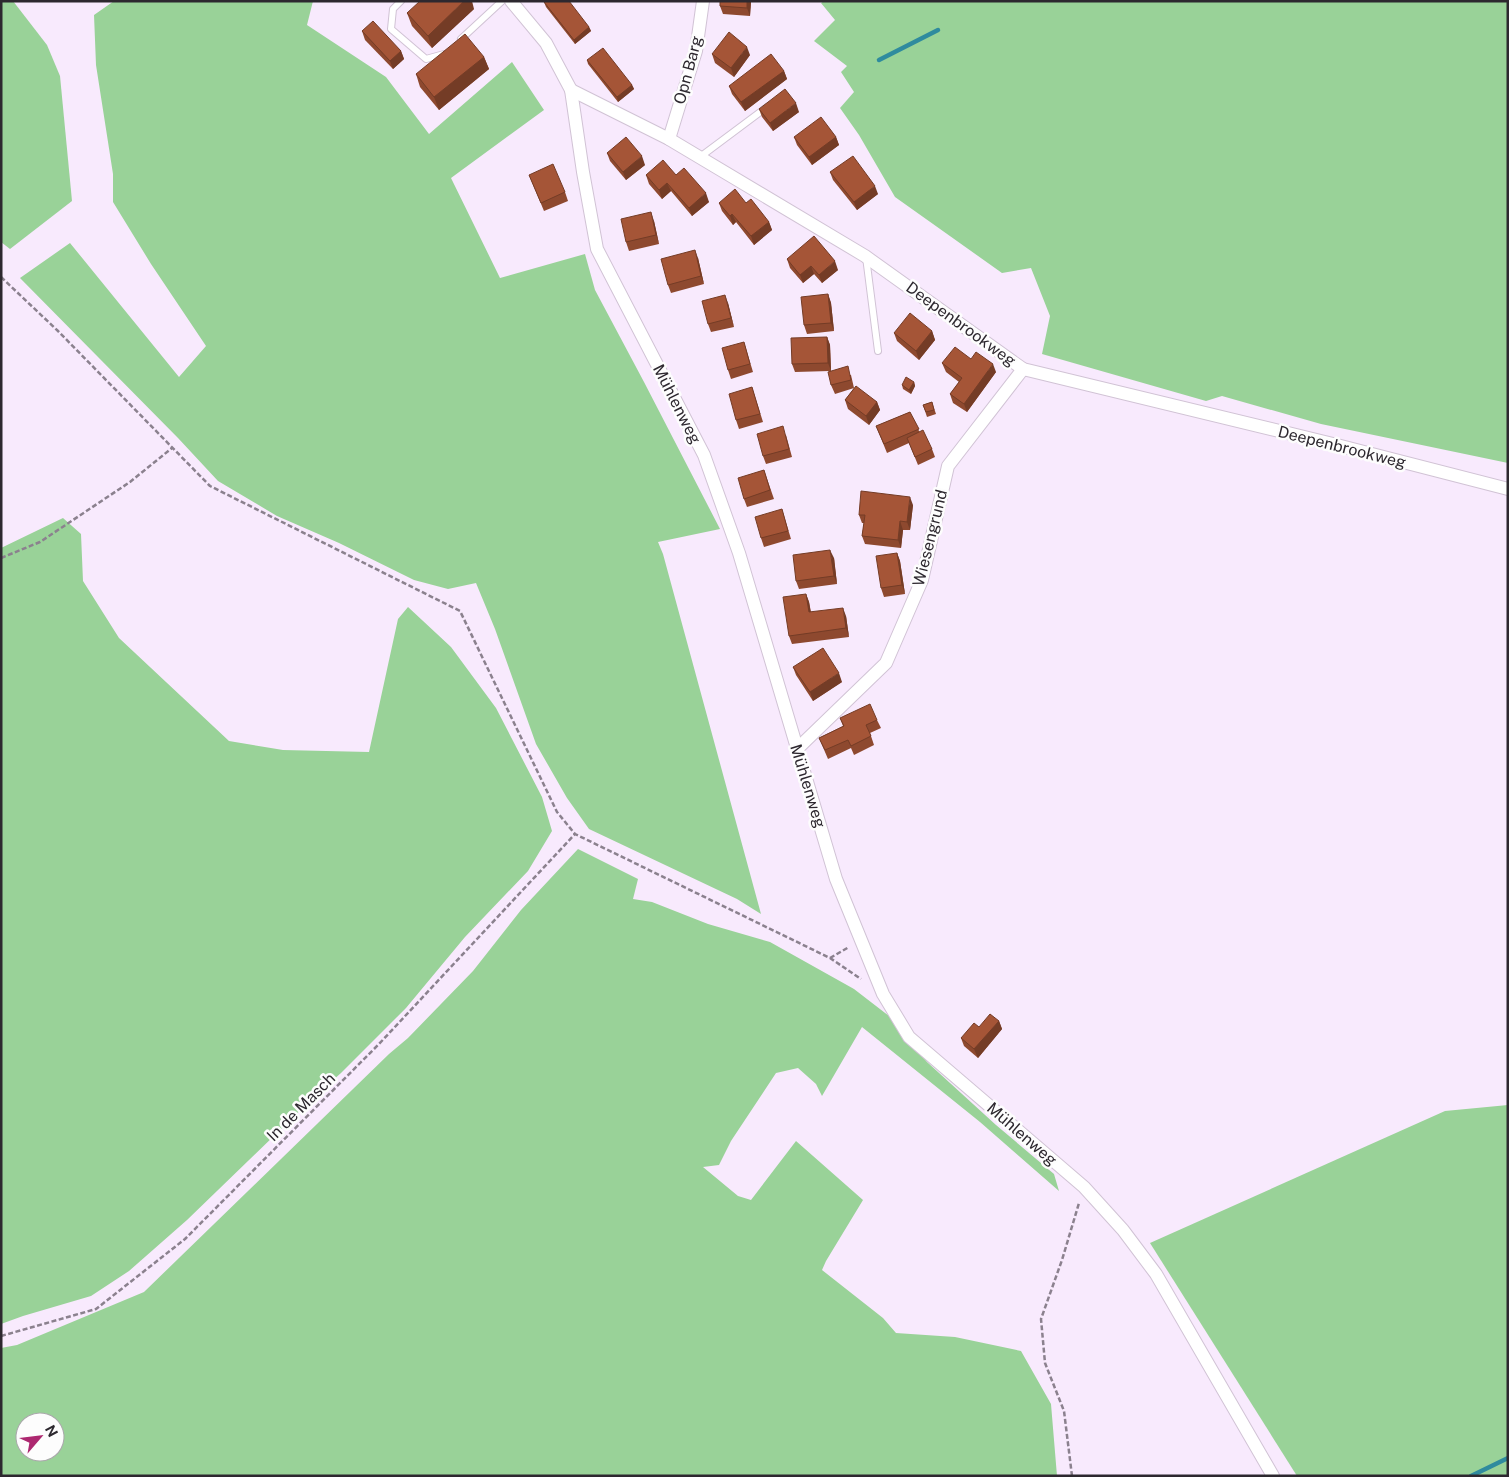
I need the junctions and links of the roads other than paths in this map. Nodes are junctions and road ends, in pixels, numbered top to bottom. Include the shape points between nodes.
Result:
1 (401, 1) edge
2 (502, 1) edge
3 (511, 1) edge
4 (703, 1) edge
5 (459, 41) edge
6 (452, 48) edge
7 (571, 90) junction
8 (775, 102) edge
9 (669, 138) junction
10 (700, 157) junction
11 (865, 256) junction
12 (878, 351) dead end
13 (1024, 369) junction
14 (1508, 489) edge
15 (797, 749) junction
16 (1273, 1476) edge

1 - 6 lane via 393,9 391,29 426,59
2 - 5 lane
3 - 7 street, Mühlenweg via 546,43
4 - 9 street, Opn Barg via 696,51
7 - 9 street, Deepenbrookweg
7 - 15 street, Mühlenweg via 597,249 704,455 739,553
8 - 10 lane
9 - 10 street, Deepenbrookweg
10 - 11 street, Deepenbrookweg
11 - 12 lane
11 - 13 street, Deepenbrookweg
13 - 14 street, Deepenbrookweg
13 - 15 street, Wiesengrund via 948,466 922,580 886,663
15 - 16 street, Mühlenweg via 836,879 883,994 909,1036 1084,1187 1123,1230 1156,1274

